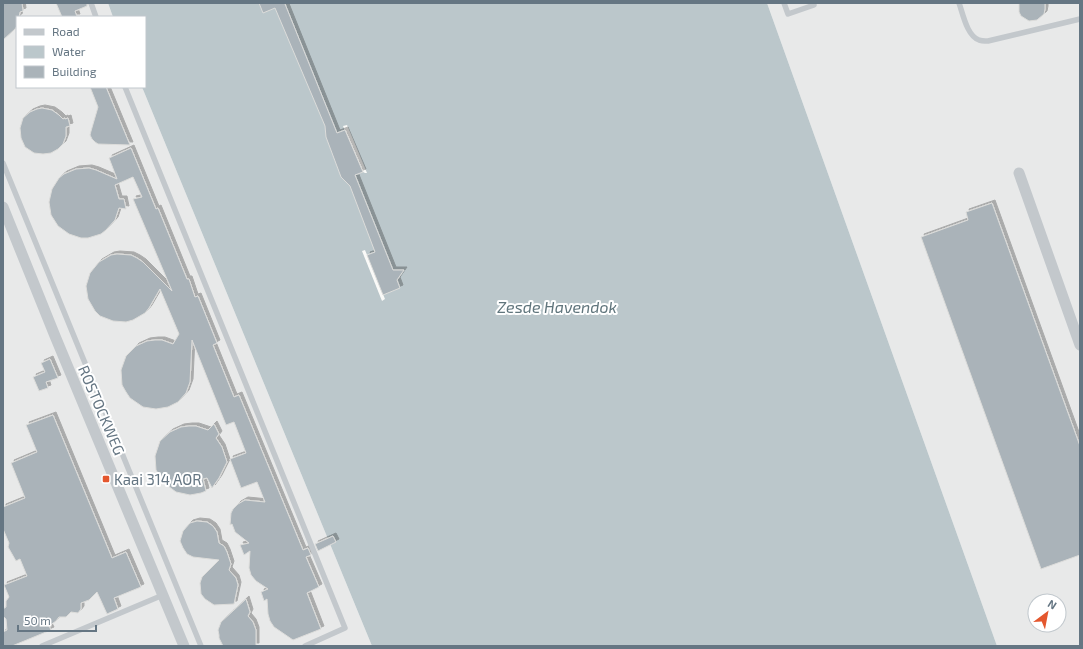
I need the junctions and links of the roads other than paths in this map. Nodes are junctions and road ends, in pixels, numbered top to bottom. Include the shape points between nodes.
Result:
1 (91, 3) edge
2 (784, 3) edge
3 (814, 3) edge
4 (959, 3) edge
5 (96, 16) edge
6 (1080, 19) edge
7 (125, 88) edge
8 (3, 163) edge
9 (1019, 173) dead end
10 (3, 207) edge
11 (1080, 346) edge
12 (162, 595) junction
13 (42, 646) edge
14 (184, 646) edge
15 (201, 646) edge
16 (305, 646) edge

1 - 5 lane
2 - 3 lane via 788,14
4 - 6 lane via 969,30 973,37 980,41
7 - 16 lane via 346,628
8 - 15 lane
9 - 11 street
10 - 12 street, ROSTOCKWEG
12 - 13 lane
12 - 14 street, ROSTOCKWEG

